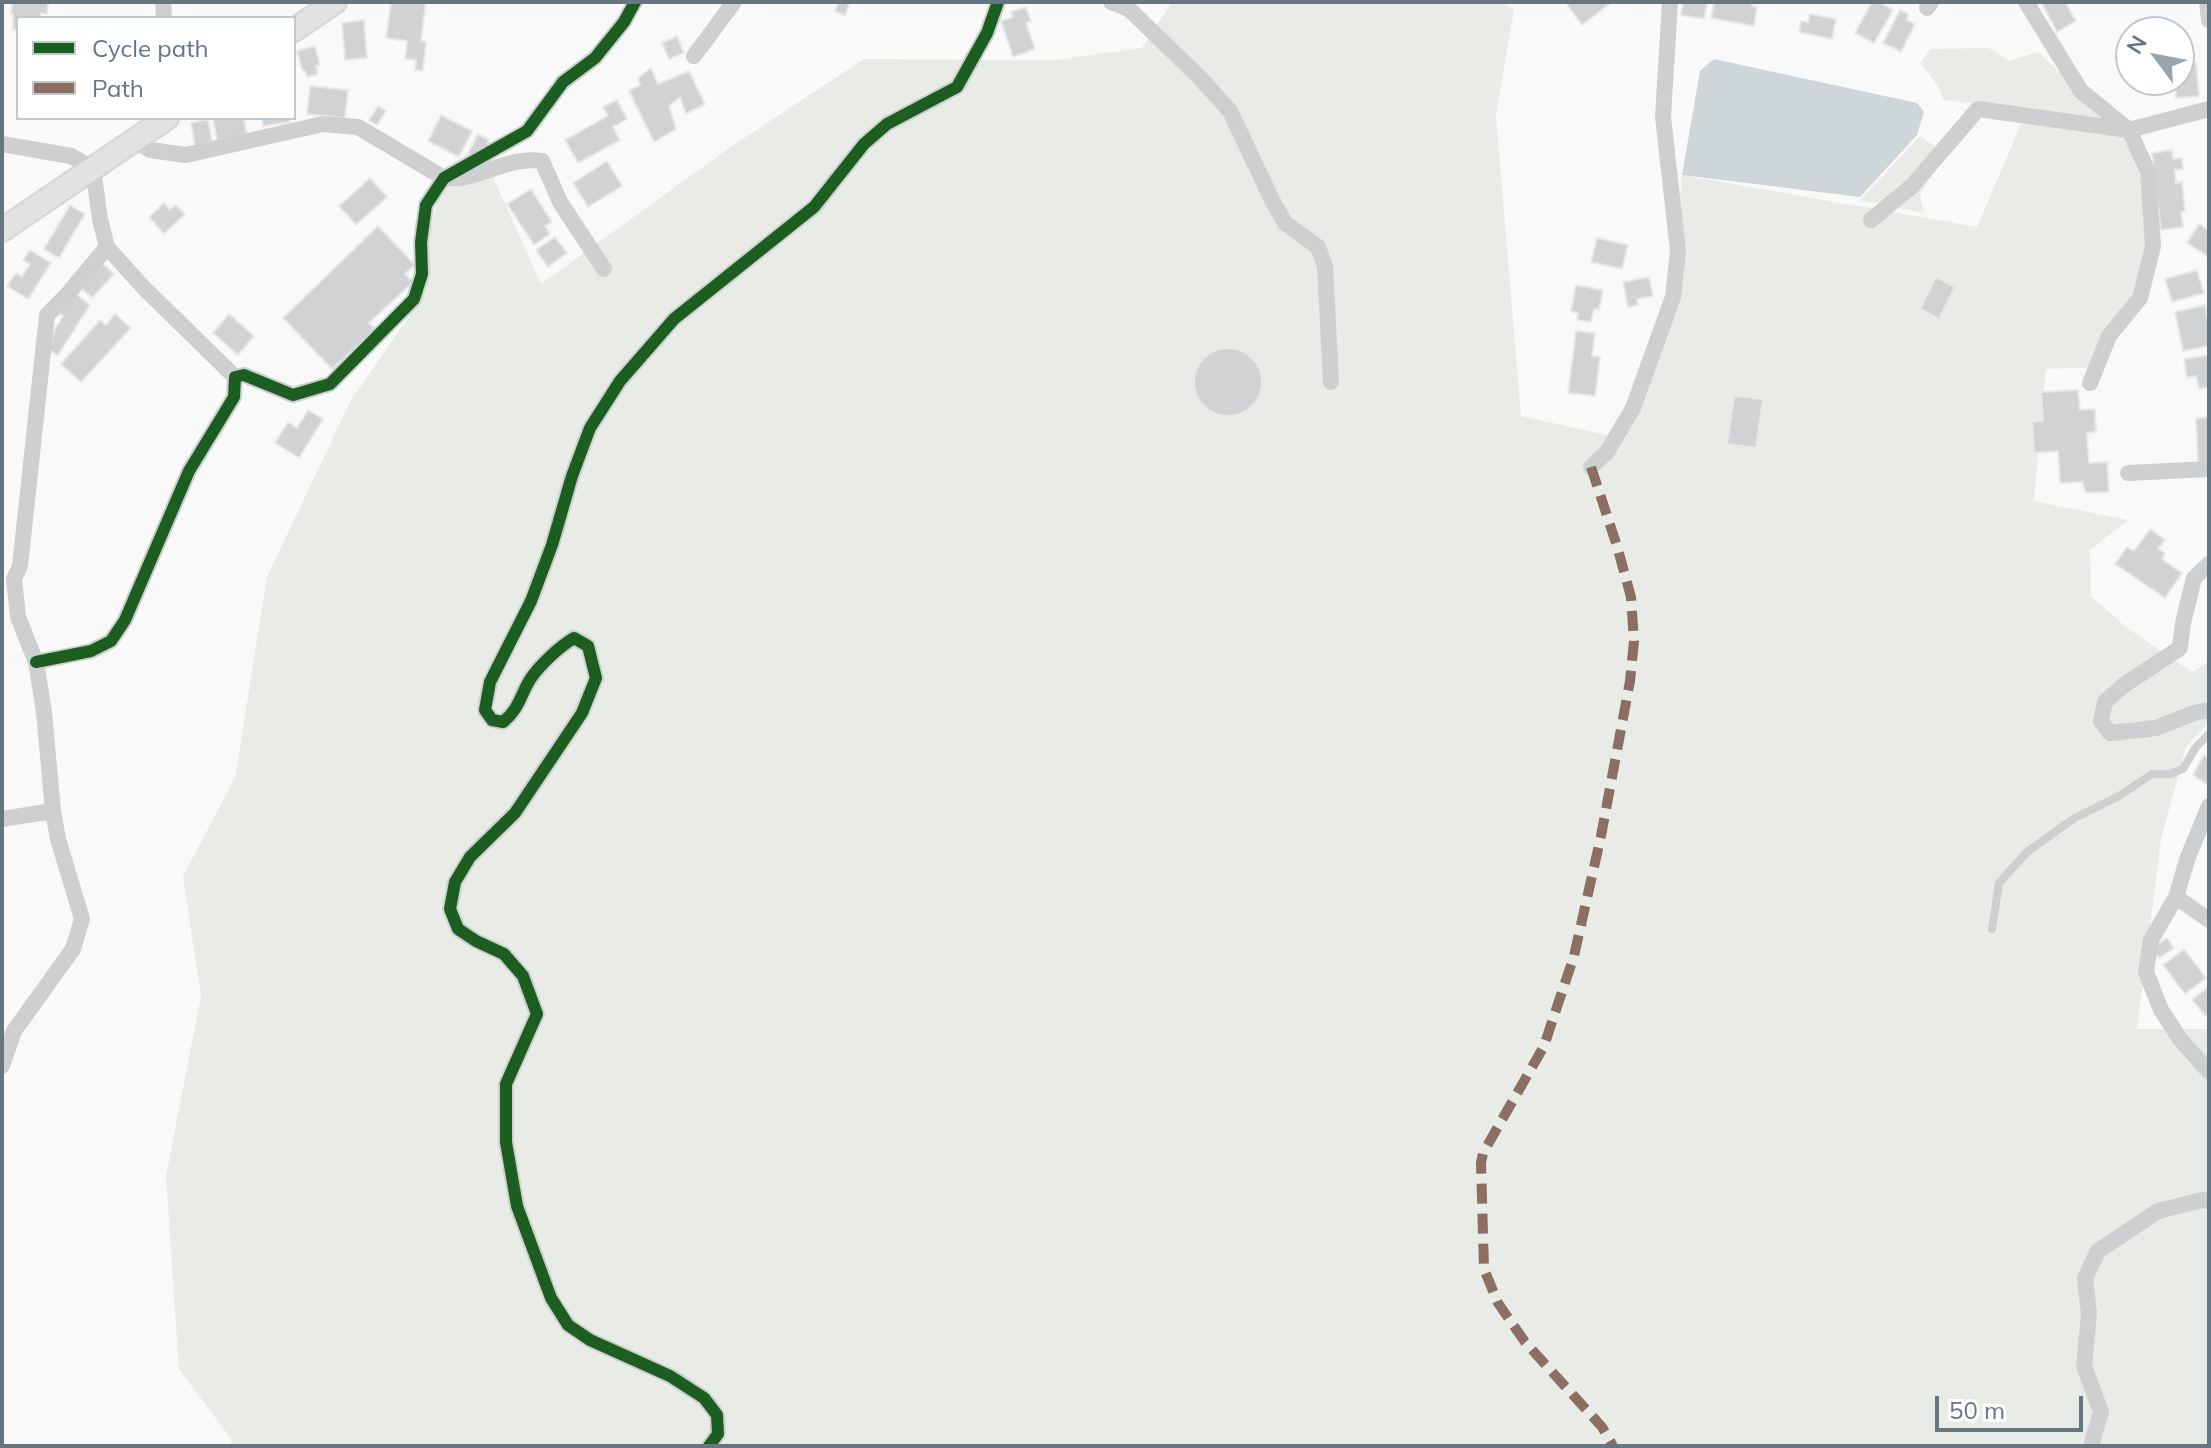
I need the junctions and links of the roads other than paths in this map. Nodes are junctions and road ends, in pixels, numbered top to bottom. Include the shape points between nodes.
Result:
1 (335, 2) edge
2 (635, 2) edge
3 (734, 2) edge
4 (998, 2) edge
5 (1111, 2) edge
6 (1670, 2) edge
7 (2026, 2) edge
8 (2207, 2) edge
9 (1133, 6) edge
10 (2209, 20) edge
11 (296, 29) edge
12 (694, 56) dead end
13 (2209, 109) edge
14 (164, 120) edge
15 (2129, 130) junction
16 (134, 140) junction
17 (2, 144) edge
18 (93, 169) junction
19 (444, 178) junction
20 (1871, 220) dead end
21 (2, 230) edge
22 (107, 247) junction
23 (604, 269) dead end
24 (235, 377) junction
25 (1331, 382) dead end
26 (2090, 383) dead end
27 (1591, 467) dead end
28 (2209, 469) edge
29 (2128, 473) dead end
30 (2209, 564) edge
31 (8, 577) edge
32 (36, 662) junction
33 (2209, 710) edge
34 (2209, 734) edge
35 (2209, 806) edge
36 (53, 811) junction
37 (2, 819) edge
38 (2176, 897) junction
39 (2209, 920) edge
40 (1992, 929) dead end
41 (2, 1066) edge
42 (2209, 1072) edge
43 (2209, 1201) edge
44 (709, 1446) edge
45 (2091, 1446) edge

1 - 11 street
2 - 19 street via 595,58 563,82 527,131
3 - 12 street
4 - 44 street via 957,87 887,124 864,144 814,207 674,319 620,381 590,428 531,601 490,682 485,710 492,720 503,722 515,712 532,677 574,638 588,646 596,678 582,713 515,813 470,857 455,882 450,909 458,929 504,954 523,976 537,1014 506,1084 506,1142 517,1206 551,1298 568,1325 704,1398 717,1415 718,1434
5 - 9 street
6 - 27 street via 1663,117 1678,251 1673,297 1633,408 1607,452
7 - 15 street via 2081,91
8 - 10 street
9 - 25 street via 1230,111 1285,223 1318,247 1325,266
13 - 15 street
14 - 16 street
15 - 20 street via 1978,109 1912,186
15 - 26 street via 2148,172 2153,246 2140,298 2109,336
16 - 18 street
16 - 19 street via 150,150 186,155 323,124 358,127
17 - 18 street via 71,156
18 - 21 street
18 - 22 street
19 - 23 street via 459,180 527,159 542,161 560,202
19 - 24 street via 426,205 422,274 414,299 330,384 293,395 244,375
22 - 24 street
22 - 31 street via 47,315 20,566
24 - 32 street via 234,397 189,471 111,641 91,651
28 - 29 street
30 - 33 street via 2194,578 2180,648 2105,702 2101,721 2110,733 2156,728
31 - 32 street
32 - 36 street
34 - 40 lane via 2183,769 2152,774 2027,852 1999,883
35 - 38 street
36 - 37 street
36 - 41 street via 82,919 73,949 14,1031
38 - 39 street
38 - 42 street via 2151,940 2146,972 2161,1010
43 - 45 street via 2158,1211 2098,1251 2085,1278 2089,1314 2084,1366 2101,1412

